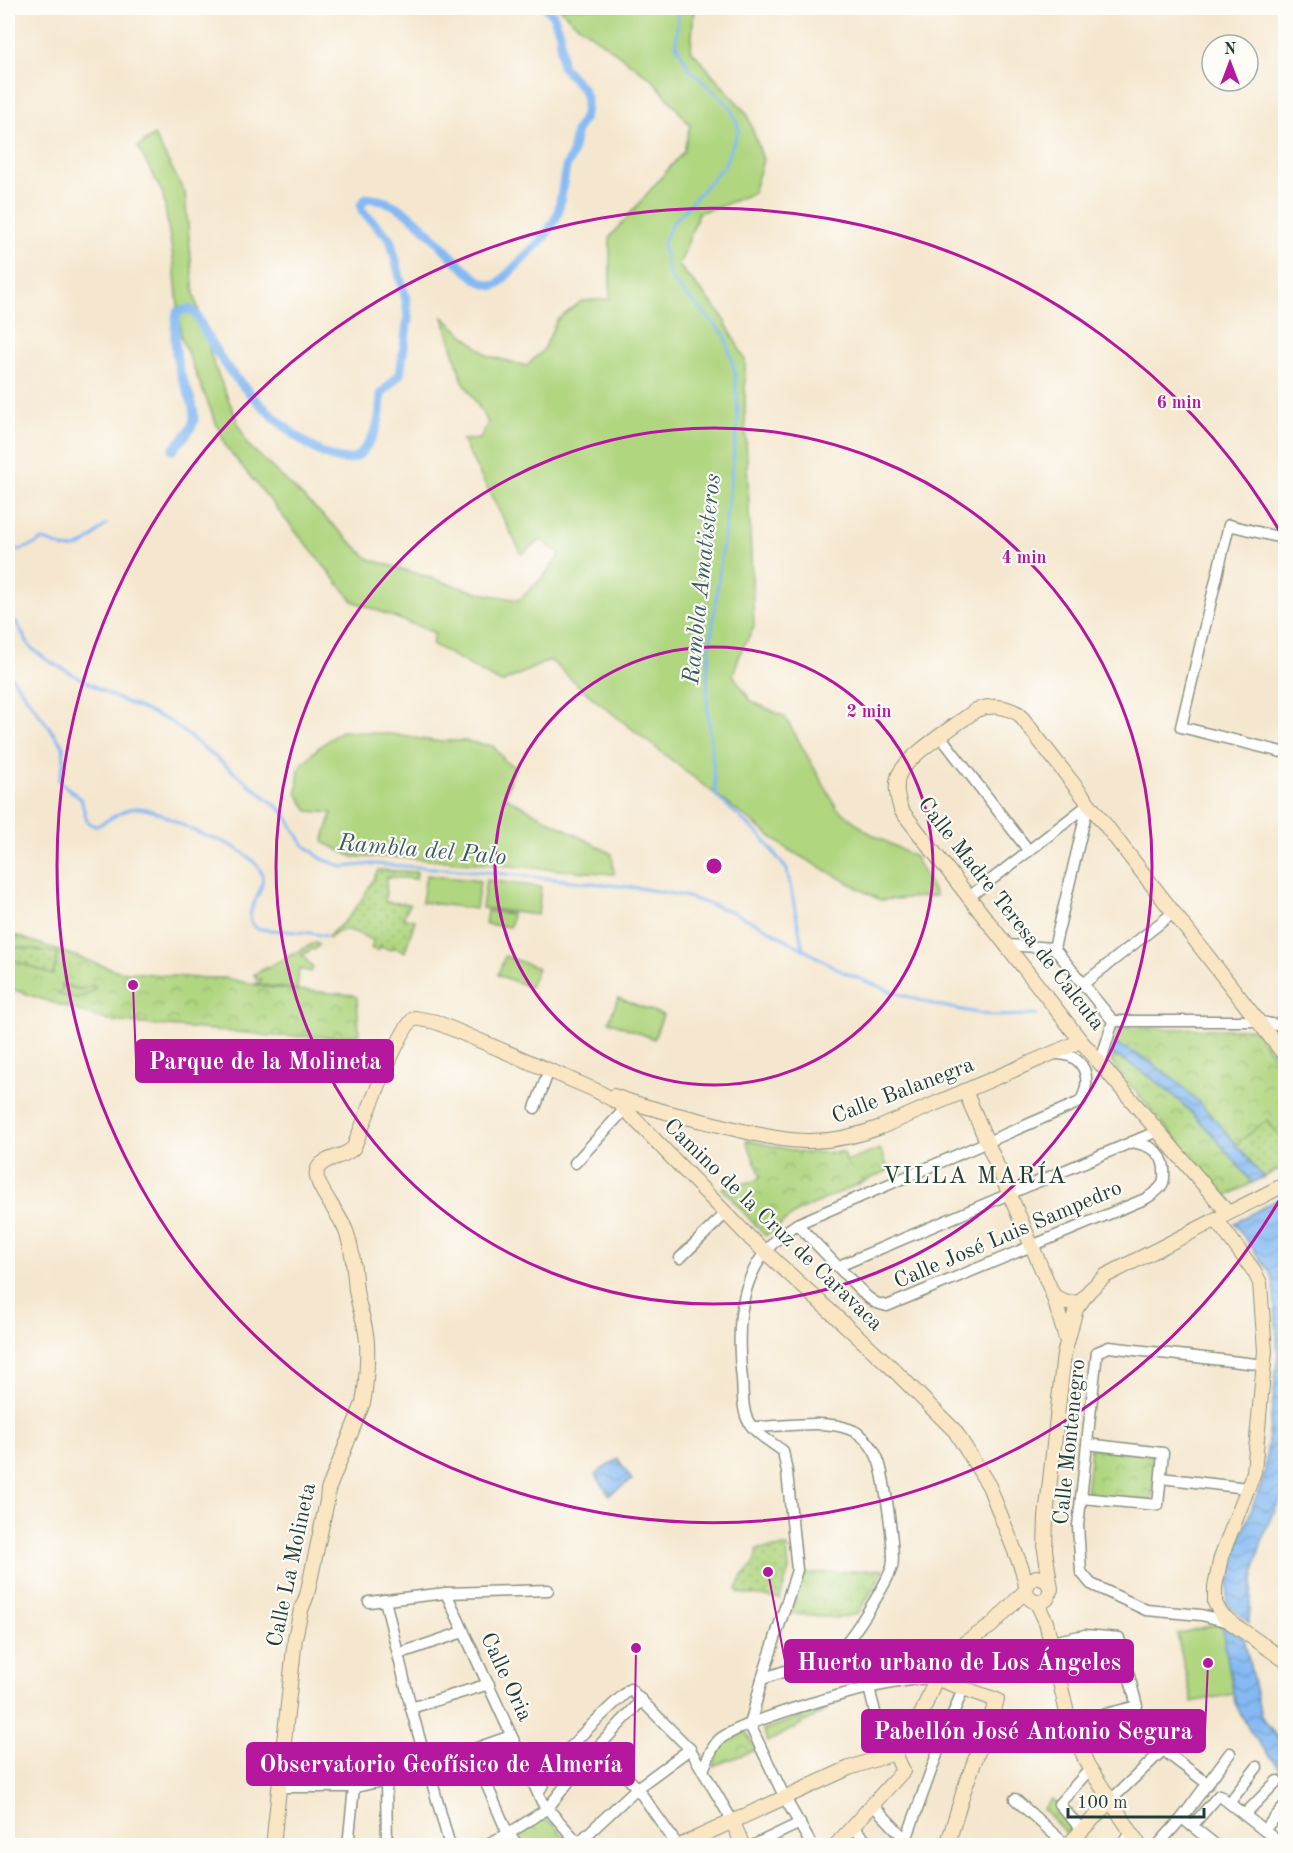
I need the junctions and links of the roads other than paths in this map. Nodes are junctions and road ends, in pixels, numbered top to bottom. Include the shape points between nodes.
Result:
1 (1286, 539) edge
2 (941, 737) junction
3 (1286, 753) edge
4 (1088, 805) junction
5 (1029, 851) junction
6 (969, 897) junction
7 (1173, 913) junction
8 (1007, 945) junction
9 (1054, 948) junction
10 (1083, 984) junction
11 (411, 1020) joint
12 (1113, 1021) junction
13 (1257, 1021) junction
14 (1286, 1027) edge
15 (1081, 1041) junction
16 (1051, 1054) junction
17 (1286, 1058) edge
18 (1100, 1064) junction
19 (549, 1070) junction
20 (596, 1090) junction
21 (965, 1091) junction
22 (535, 1108) dead end
23 (625, 1109) junction
24 (664, 1112) junction
25 (1158, 1131) junction
26 (987, 1142) junction
27 (1132, 1142) junction
28 (661, 1149) junction
29 (575, 1162) dead end
30 (1285, 1185) edge
31 (1009, 1195) junction
32 (726, 1213) junction
33 (1222, 1216) junction
34 (797, 1224) junction
35 (1031, 1245) junction
36 (765, 1252) junction
37 (680, 1258) dead end
38 (839, 1266) junction
39 (1053, 1295) junction
40 (1081, 1302) junction
41 (1066, 1303) junction
42 (1073, 1319) junction
43 (1066, 1341) junction
44 (1265, 1365) junction
45 (753, 1427) junction
46 (1087, 1444) junction
47 (1161, 1478) junction
48 (1247, 1488) junction
49 (1081, 1498) junction
50 (1046, 1550) junction
51 (1021, 1566) junction
52 (548, 1590) dead end
53 (1037, 1590) junction
54 (447, 1593) junction
55 (1214, 1598) junction
56 (385, 1600) junction
57 (369, 1602) dead end
58 (1201, 1616) junction
59 (1229, 1622) junction
60 (463, 1632) junction
61 (1051, 1642) junction
62 (398, 1654) junction
63 (1286, 1661) edge
64 (762, 1678) junction
65 (937, 1678) junction
66 (489, 1684) junction
67 (869, 1688) junction
68 (963, 1689) junction
69 (642, 1700) junction
70 (411, 1708) junction
71 (1071, 1723) junction
72 (750, 1725) junction
73 (511, 1736) junction
74 (598, 1747) junction
75 (690, 1749) junction
76 (472, 1751) junction
77 (1230, 1753) dead end
78 (891, 1755) junction
79 (428, 1764) junction
80 (1257, 1767) dead end
81 (1090, 1769) junction
82 (703, 1771) junction
83 (386, 1780) junction
84 (1277, 1781) dead end
85 (1208, 1785) junction
86 (278, 1787) junction
87 (354, 1787) junction
88 (637, 1788) junction
89 (538, 1793) junction
90 (785, 1798) junction
91 (1015, 1799) dead end
92 (1110, 1801) junction
93 (1230, 1802) junction
94 (872, 1804) junction
95 (1286, 1805) edge
96 (547, 1809) junction
97 (1244, 1815) junction
98 (1182, 1818) junction
99 (733, 1822) junction
100 (800, 1823) junction
101 (852, 1826) junction
102 (1192, 1826) junction
103 (1264, 1830) junction
104 (508, 1834) junction
105 (1136, 1839) edge
106 (1074, 1841) edge
107 (909, 1842) edge
108 (578, 1844) edge
109 (273, 1845) edge
110 (348, 1845) edge
111 (387, 1845) edge
112 (450, 1845) edge
113 (483, 1845) edge
114 (519, 1845) edge
115 (678, 1845) edge
116 (743, 1845) edge
117 (752, 1845) edge
118 (812, 1845) edge
119 (835, 1845) edge
120 (871, 1845) edge
121 (947, 1845) edge
122 (1119, 1845) edge
123 (1157, 1845) edge
124 (1216, 1845) edge
125 (1270, 1845) edge

1 - 3 street via 1229,525 1181,727
2 - 4 street, Calle Madre Teresa de Calcuta via 976,710 987,706 1009,708 1019,714
2 - 5 street
2 - 6 street, Calle Madre Teresa de Calcuta via 909,760 898,779 896,794 901,810
4 - 5 street
4 - 7 street, Calle Madre Teresa de Calcuta
4 - 9 street
5 - 6 street
6 - 8 street, Calle Madre Teresa de Calcuta
7 - 10 street
7 - 13 street, Calle Madre Teresa de Calcuta
8 - 9 street
8 - 15 street, Calle Madre Teresa de Calcuta
9 - 10 street
10 - 12 street
11 - 19 street, Camino de la Cruz de Caravaca via 436,1022
11 - 86 street, Calle La Molineta via 354,1147 346,1155 324,1162 316,1172 317,1183 341,1219 350,1246 367,1337 365,1389 328,1490 301,1610
12 - 13 street
12 - 18 street
13 - 14 street
13 - 17 street, Calle Madre Teresa de Calcuta
15 - 16 street, Calle Balanegra
15 - 18 street, Calle Madre Teresa de Calcuta
16 - 21 street, Calle Balanegra
16 - 26 street via 1072,1057 1085,1070 1087,1086 1080,1102
18 - 25 street, Calle Madre Teresa de Calcuta
19 - 20 street, Camino de la Cruz de Caravaca
19 - 22 street
20 - 23 street, Camino de la Cruz de Caravaca
20 - 24 street, Calle Balanegra
21 - 24 street, Calle Balanegra via 857,1135 819,1142 778,1140
21 - 26 street
23 - 28 street, Camino de la Cruz de Caravaca
23 - 29 street
24 - 28 street via 650,1124
25 - 27 street
25 - 33 street, Calle Madre Teresa de Calcuta
26 - 31 street
26 - 34 street
27 - 31 street
27 - 35 street, Calle José Luis Sampedro via 1152,1147 1164,1163 1164,1182 1157,1191
28 - 32 street, Camino de la Cruz de Caravaca
30 - 33 street
31 - 35 street
31 - 38 street
32 - 36 street, Camino de la Cruz de Caravaca
32 - 37 street
33 - 40 street via 1105,1276
33 - 44 street, Calle Madre Teresa de Calcuta via 1260,1283
34 - 36 street
34 - 38 street, Calle José Luis Sampedro
35 - 38 street, Calle José Luis Sampedro via 887,1306 866,1296
35 - 39 street
36 - 45 street via 745,1291 738,1327 746,1418
36 - 51 street, Camino de la Cruz de Caravaca via 955,1431 990,1486
39 - 41 street
39 - 43 street
40 - 41 street
40 - 42 street
41 - 42 street
42 - 43 street
43 - 50 street via 1046,1517
44 - 46 street, Calle Montenegro via 1109,1347 1097,1352
44 - 48 street, Calle Madre Teresa de Calcuta via 1254,1468
45 - 64 street via 783,1450 797,1570
45 - 64 street via 833,1424 864,1438 880,1463 894,1554 889,1574 844,1645 834,1654
46 - 47 street via 1163,1453
46 - 49 street, Calle Montenegro
47 - 48 street
47 - 49 street via 1158,1505
48 - 55 street, Calle Madre Teresa de Calcuta via 1221,1557
49 - 58 street, Calle Montenegro via 1078,1526 1082,1572 1091,1584 1146,1610
50 - 51 street via 1036,1561
50 - 53 street
51 - 53 street, Camino de la Cruz de Caravaca
52 - 54 street
53 - 61 street, Camino de la Cruz de Caravaca
53 - 65 street via 952,1651
54 - 56 street
54 - 60 street, Calle Oria
55 - 58 street
55 - 59 street via 1216,1607
56 - 57 street
56 - 62 street
58 - 59 street, Calle Montenegro
59 - 63 street
60 - 62 street
60 - 66 street, Calle Oria
61 - 71 street, Camino de la Cruz de Caravaca
61 - 71 street via 1085,1635 1119,1638 1137,1706
62 - 70 street
64 - 72 street
65 - 67 street
65 - 68 street
65 - 78 street via 922,1713
66 - 70 street
66 - 73 street, Calle Oria
67 - 72 street
67 - 78 street
68 - 107 street
68 - 121 street via 997,1700
69 - 74 street
69 - 75 street
69 - 89 street via 630,1689 574,1741
70 - 79 street
71 - 81 street, Camino de la Cruz de Caravaca
72 - 82 street via 716,1743
72 - 90 street
73 - 76 street
73 - 89 street, Calle Oria
74 - 88 street
74 - 96 street
75 - 82 street
75 - 88 street
76 - 79 street
76 - 104 street
77 - 85 street
78 - 90 street via 849,1768
78 - 94 street via 903,1771
79 - 83 street
79 - 112 street
80 - 93 street
81 - 92 street, Camino de la Cruz de Caravaca
81 - 106 street via 1059,1804
82 - 99 street
83 - 87 street
83 - 111 street
84 - 97 street
85 - 92 street via 1163,1750
85 - 98 street
86 - 87 street
86 - 109 street, Calle La Molineta
87 - 110 street
88 - 108 street
88 - 115 street
89 - 96 street, Calle Oria
90 - 99 street
90 - 100 street
91 - 106 street
92 - 105 street, Camino de la Cruz de Caravaca
92 - 106 street
93 - 97 street
93 - 102 street via 1219,1794
94 - 101 street
94 - 107 street
95 - 103 street
96 - 104 street
96 - 108 street, Calle Oria
97 - 103 street
98 - 102 street
98 - 123 street
99 - 115 street
99 - 116 street
100 - 117 street
100 - 118 street
101 - 119 street
101 - 120 street
102 - 124 street
103 - 125 street via 1275,1839
104 - 113 street
104 - 114 street
105 - 122 street

